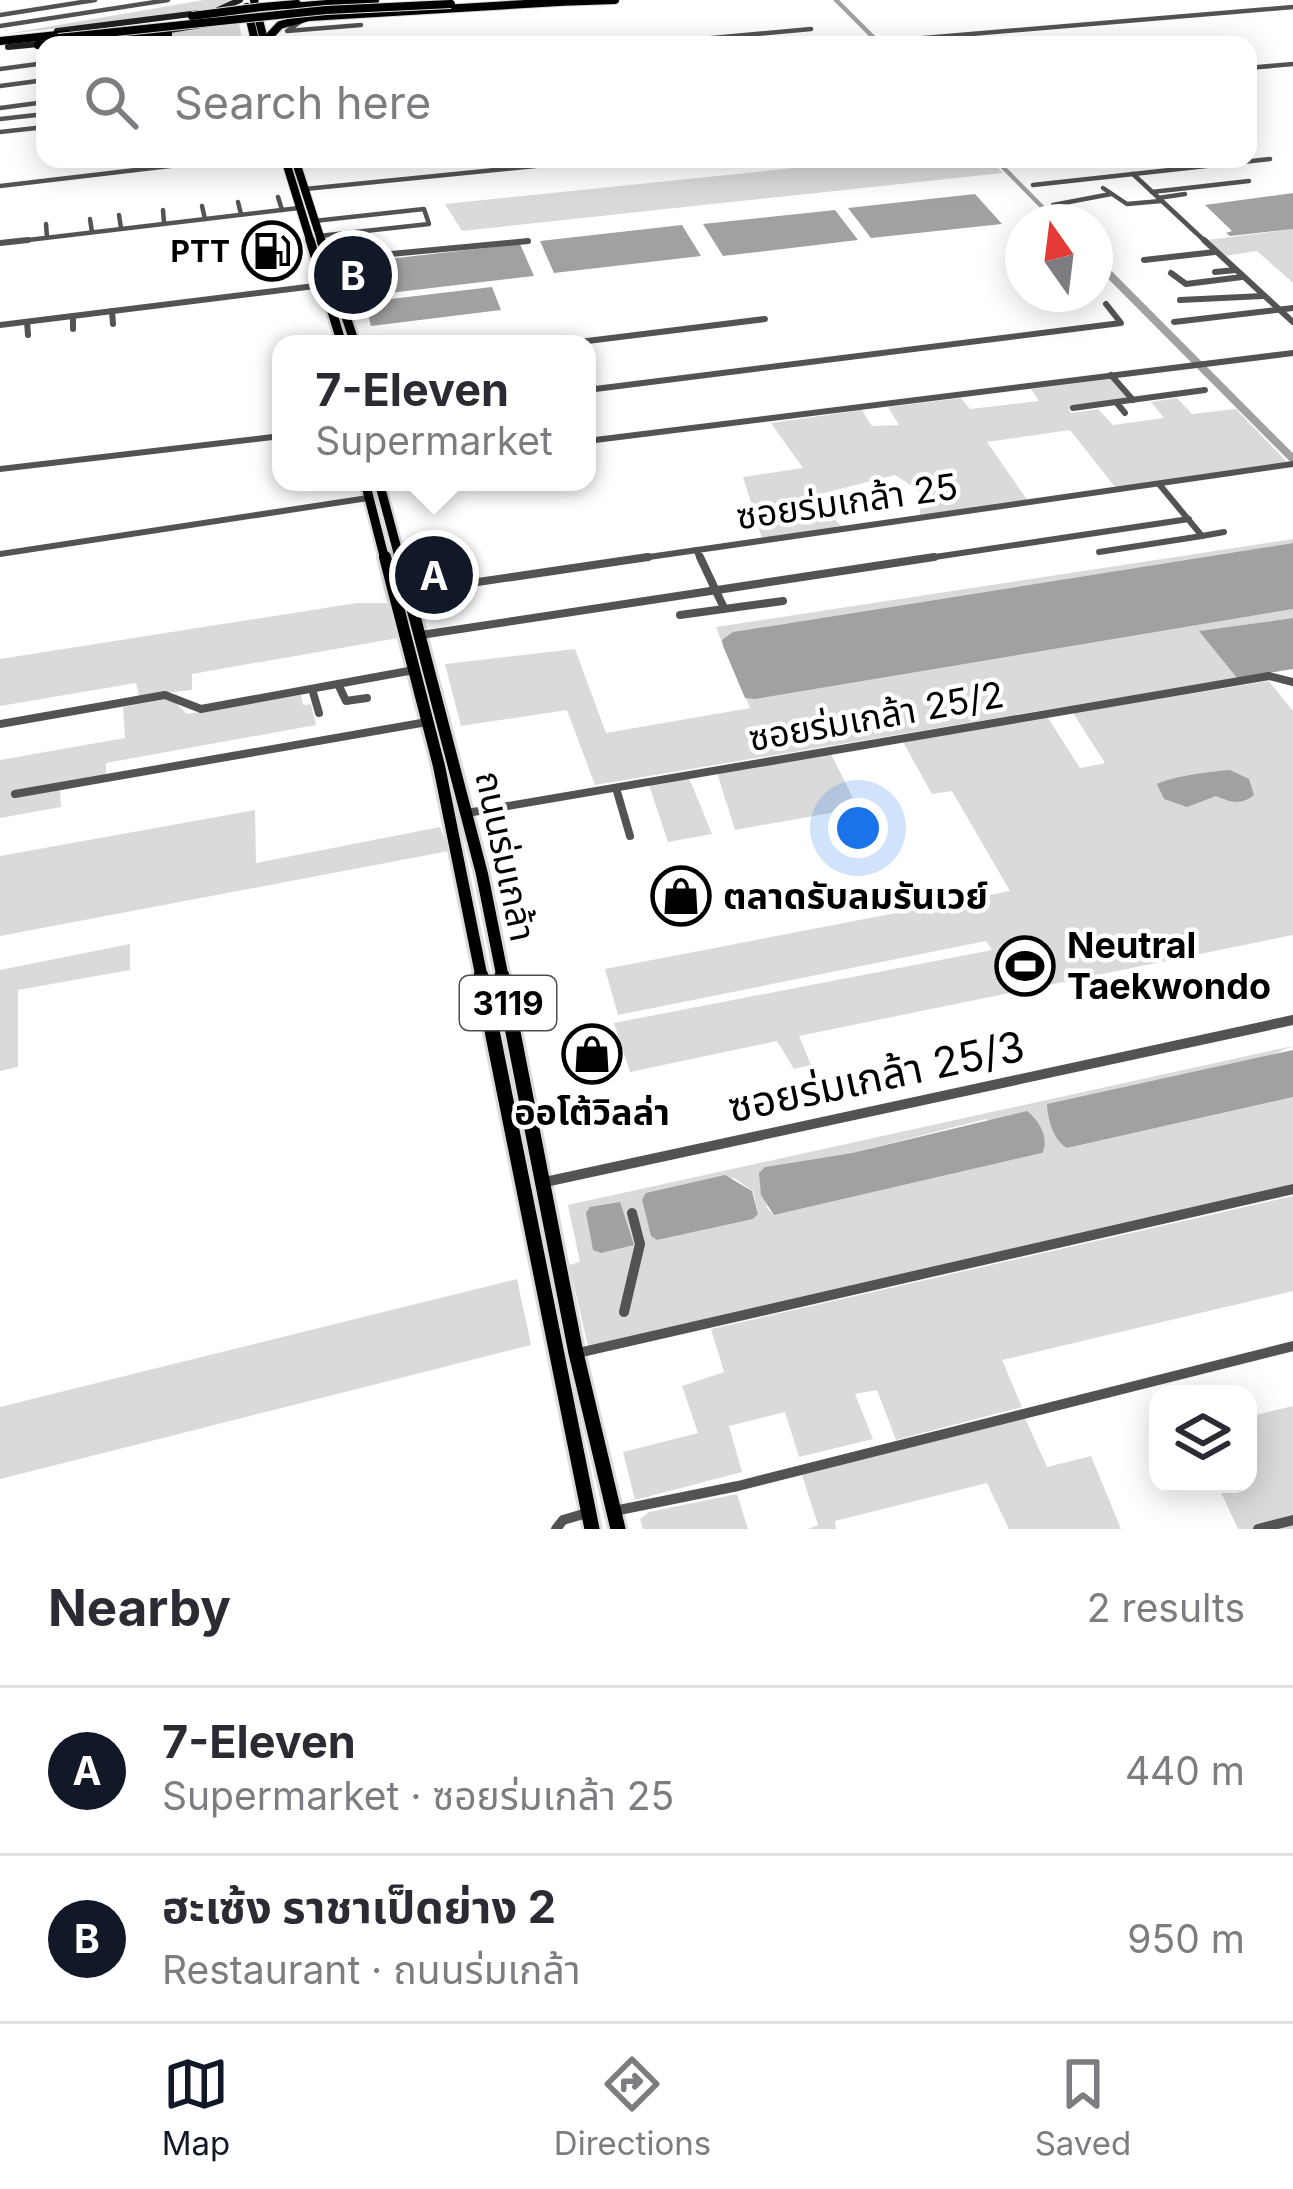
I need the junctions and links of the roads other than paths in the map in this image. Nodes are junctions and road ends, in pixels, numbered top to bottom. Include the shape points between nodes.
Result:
1 (95, 0) edge
2 (168, 0) edge
3 (326, 0) edge
4 (347, 0) edge
5 (375, 0) edge
6 (392, 0) edge
7 (422, 0) edge
8 (489, 0) edge
9 (615, 0) edge
10 (559, 2) edge
11 (451, 3) edge
12 (68, 4) junction
13 (254, 4) edge
14 (1293, 7) edge
15 (77, 14) junction
16 (0, 15) edge
17 (307, 17) junction
18 (190, 18) junction
19 (362, 25) dead end
20 (0, 26) edge
21 (811, 29) dead end
22 (168, 34) junction
23 (55, 36) edge
24 (64, 36) edge
25 (65, 36) edge
26 (86, 36) edge
27 (93, 36) edge
28 (118, 36) edge
29 (151, 36) edge
30 (161, 36) edge
31 (258, 36) edge
32 (267, 36) edge
33 (734, 36) edge
34 (948, 36) edge
35 (36, 38) edge
36 (36, 39) edge
37 (36, 40) edge
38 (2, 43) edge
39 (36, 43) edge
40 (36, 49) edge
41 (36, 64) edge
42 (1293, 64) edge
43 (1257, 67) edge
44 (0, 69) edge
45 (36, 81) edge
46 (0, 86) edge
47 (36, 104) edge
48 (0, 108) edge
49 (36, 114) edge
50 (0, 119) edge
51 (36, 128) edge
52 (0, 132) edge
53 (1270, 159) dead end
54 (1257, 160) edge
55 (153, 168) edge
56 (288, 168) edge
57 (298, 168) edge
58 (515, 168) edge
59 (1119, 168) edge
60 (1185, 168) edge
61 (1129, 174) junction
62 (1249, 181) dead end
63 (1033, 184) dead end
64 (0, 186) edge
65 (1103, 188) dead end
66 (304, 189) junction
67 (1111, 194) junction
68 (1185, 194) dead end
69 (278, 196) dead end
70 (1157, 197) junction
71 (238, 202) dead end
72 (1058, 204) edge
73 (202, 206) dead end
74 (299, 208) junction
75 (163, 210) dead end
76 (282, 210) junction
77 (242, 214) junction
78 (119, 215) dead end
79 (90, 218) dead end
80 (206, 219) junction
81 (314, 221) junction
82 (164, 223) junction
83 (46, 224) dead end
84 (121, 229) junction
85 (92, 232) junction
86 (320, 236) junction
87 (47, 237) junction
88 (528, 241) dead end
89 (0, 243) edge
90 (1216, 252) junction
91 (1184, 255) junction
92 (327, 260) junction
93 (1195, 266) dead end
94 (1236, 270) junction
95 (1154, 271) dead end
96 (1171, 272) dead end
97 (1214, 272) dead end
98 (304, 276) dead end
99 (1244, 277) junction
100 (323, 285) junction
101 (308, 287) junction
102 (196, 290) dead end
103 (163, 293) dead end
104 (1264, 296) junction
105 (124, 298) dead end
106 (1180, 300) dead end
107 (197, 301) junction
108 (165, 305) junction
109 (1293, 308) edge
110 (125, 310) junction
111 (1280, 310) junction
112 (112, 311) junction
113 (1112, 312) edge
114 (73, 316) junction
115 (765, 319) dead end
116 (27, 322) junction
117 (1174, 322) dead end
118 (1293, 322) edge
119 (113, 324) dead end
120 (0, 325) edge
121 (74, 329) dead end
122 (28, 335) dead end
123 (339, 335) edge
124 (352, 335) edge
125 (596, 340) edge
126 (1293, 353) edge
127 (1110, 374) junction
128 (596, 389) edge
129 (1205, 390) dead end
130 (1133, 400) junction
131 (1115, 403) junction
132 (1073, 408) dead end
133 (1125, 413) dead end
134 (272, 437) edge
135 (596, 440) edge
136 (1290, 464) edge
137 (0, 469) edge
138 (1158, 483) junction
139 (360, 491) edge
140 (366, 491) edge
141 (381, 491) edge
142 (1189, 519) junction
143 (1225, 532) dead end
144 (1202, 536) junction
145 (697, 550) junction
146 (1099, 552) dead end
147 (0, 554) edge
148 (715, 590) junction
149 (409, 592) junction
150 (783, 601) dead end
151 (724, 608) junction
152 (680, 615) dead end
153 (421, 635) junction
154 (413, 670) junction
155 (1293, 682) edge
156 (338, 684) junction
157 (312, 688) junction
158 (367, 698) dead end
159 (319, 713) dead end
160 (427, 722) junction
161 (0, 724) edge
162 (616, 788) junction
163 (15, 794) dead end
164 (467, 813) junction
165 (630, 836) dead end
166 (1293, 1020) edge
167 (544, 1183) junction
168 (1293, 1189) edge
169 (632, 1213) dead end
170 (623, 1312) dead end
171 (1293, 1346) edge
172 (576, 1353) junction
173 (614, 1511) junction
174 (588, 1512) junction
175 (1293, 1520) edge
176 (556, 1529) edge
177 (592, 1529) edge
178 (618, 1529) edge
179 (1258, 1529) edge

1 - 12 street
2 - 15 street
3 - 13 main road
4 - 13 main road, bridge
5 - 17 main road via 291,7
6 - 18 main road, bridge
7 - 22 main road, bridge
8 - 11 main road
9 - 10 main road
10 - 11 main road
10 - 17 main road
11 - 13 main road, bridge
11 - 18 main road, bridge
12 - 15 street
12 - 16 street
13 - 18 main road
13 - 24 main road, bridge
13 - 26 main road, bridge
13 - 28 main road, bridge
13 - 31 main road
14 - 34 street
15 - 20 street
17 - 19 street via 286,30
17 - 32 main road
18 - 23 main road
18 - 25 main road, bridge
18 - 27 main road via 226,13 232,20
21 - 33 street
22 - 29 main road, bridge
22 - 30 main road
35 - 38 main road
36 - 38 main road
37 - 38 main road
38 - 39 main road
38 - 40 main road
41 - 44 street
42 - 43 street
45 - 46 street
47 - 48 street
49 - 50 street
51 - 52 street
53 - 54 street
55 - 64 street
56 - 74 main road
57 - 66 main road
58 - 66 street
59 - 61 street
60 - 61 street
61 - 63 street
61 - 70 street
62 - 70 street
65 - 67 street
66 - 81 main road
67 - 70 street via 1127,204
67 - 72 street
68 - 70 street
69 - 76 street
70 - 90 street
71 - 77 street
73 - 80 street
74 - 76 street
74 - 100 main road
75 - 82 street
76 - 77 street
77 - 80 street
78 - 84 street
79 - 85 street
80 - 82 street
81 - 86 main road
81 - 86 street via 424,209 429,224
82 - 84 street
83 - 87 street
84 - 85 street
85 - 87 street
86 - 92 main road
87 - 89 street
88 - 92 street
90 - 91 street
90 - 94 street
91 - 93 street
91 - 95 street via 1144,260
92 - 124 main road
94 - 97 street
94 - 99 street
96 - 99 street via 1186,284
98 - 101 street
99 - 104 street
100 - 101 street
100 - 123 main road
101 - 107 street
102 - 107 street
103 - 108 street
104 - 106 street
104 - 111 street
105 - 110 street
107 - 108 street
108 - 110 street
109 - 111 street
110 - 112 street
111 - 117 street
111 - 118 street
112 - 114 street
112 - 119 street
113 - 128 street via 1121,323
114 - 116 street
114 - 121 street
115 - 125 street
116 - 120 street
116 - 122 street
126 - 127 street
127 - 130 street
127 - 135 street
129 - 130 street
130 - 131 street
131 - 132 street
131 - 133 street
134 - 137 street
136 - 138 street, ซอยร่มเกล้า 25
138 - 142 street
138 - 145 street, ซอยร่มเกล้า 25
139 - 147 street
140 - 154 main road, ถนนร่มเกล้า / 3119
141 - 149 main road, ถนนร่มเกล้า / 3119
142 - 144 street
142 - 148 street
143 - 144 street
144 - 146 street
145 - 148 street
145 - 149 street, ซอยร่มเกล้า 25
148 - 151 street
148 - 153 street
149 - 153 main road, ถนนร่มเกล้า / 3119
150 - 151 street
151 - 152 street
153 - 164 main road, ถนนร่มเกล้า / 3119
154 - 156 street
154 - 160 main road, ถนนร่มเกล้า / 3119
155 - 162 street, ซอยร่มเกล้า 25/2 via 1269,676
156 - 157 street
156 - 158 street via 346,701
157 - 159 street
157 - 161 street via 201,709 165,695
160 - 163 street
160 - 174 main road, ถนนร่มเกล้า / 3119
162 - 164 street, ซอยร่มเกล้า 25/2
162 - 165 street
164 - 167 main road, ถนนร่มเกล้า / 3119
166 - 167 street, ซอยร่มเกล้า 25/3
167 - 172 main road, ถนนร่มเกล้า / 3119
168 - 172 street
169 - 170 street via 640,1244
171 - 173 street
172 - 173 main road, ถนนร่มเกล้า / 3119
173 - 178 main road, ถนนร่มเกล้า / 3119
174 - 176 street
174 - 177 main road, ถนนร่มเกล้า / 3119
175 - 179 street

